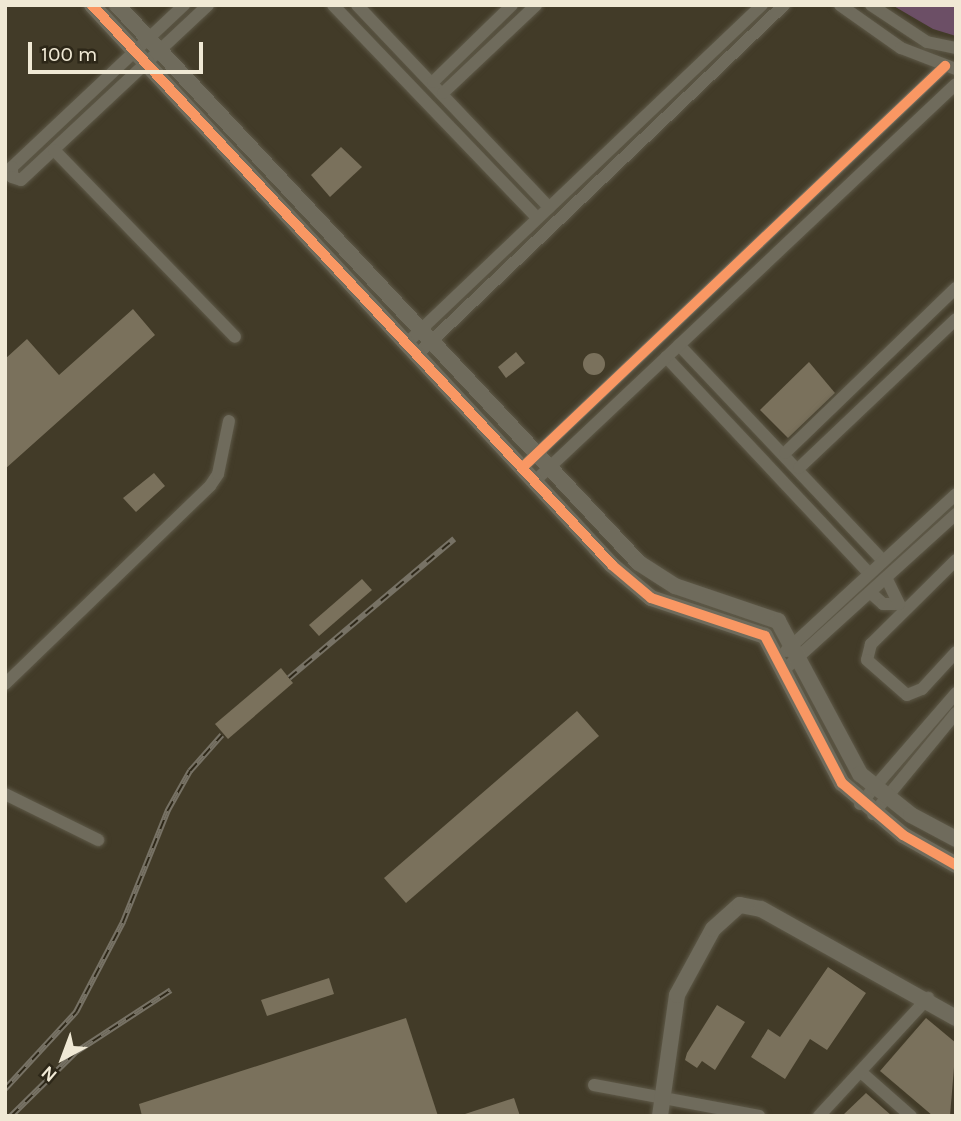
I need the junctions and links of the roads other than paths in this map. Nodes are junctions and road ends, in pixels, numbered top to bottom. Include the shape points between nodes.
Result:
1 (92, 5) edge
2 (117, 5) edge
3 (184, 5) edge
4 (208, 5) edge
5 (333, 5) edge
6 (357, 5) edge
7 (512, 5) edge
8 (536, 5) edge
9 (762, 5) edge
10 (784, 5) edge
11 (840, 5) edge
12 (870, 5) edge
13 (154, 45) junction
14 (956, 48) edge
15 (141, 57) junction
16 (951, 68) edge
17 (428, 77) junction
18 (956, 84) edge
19 (411, 85) junction
20 (443, 93) junction
21 (42, 139) junction
22 (54, 150) junction
23 (549, 207) junction
24 (537, 218) junction
25 (956, 288) edge
26 (956, 319) edge
27 (425, 335) junction
28 (235, 337) dead end
29 (679, 345) junction
30 (413, 348) junction
31 (666, 357) junction
32 (229, 421) dead end
33 (785, 453) junction
34 (538, 454) junction
35 (524, 466) junction
36 (552, 467) junction
37 (799, 468) junction
38 (536, 480) junction
39 (956, 494) edge
40 (956, 514) edge
41 (956, 560) edge
42 (883, 561) junction
43 (869, 573) junction
44 (887, 579) junction
45 (872, 594) junction
46 (902, 606) junction
47 (799, 650) junction
48 (956, 652) edge
49 (783, 663) junction
50 (5, 684) edge
51 (956, 693) edge
52 (956, 713) edge
53 (880, 791) junction
54 (5, 794) edge
55 (867, 809) junction
56 (956, 839) edge
57 (98, 840) dead end
58 (956, 865) edge
59 (928, 998) junction
60 (956, 1018) edge
61 (862, 1073) junction
62 (594, 1085) dead end
63 (662, 1094) junction
64 (660, 1116) edge
65 (758, 1116) edge
66 (819, 1116) edge
67 (912, 1116) edge

1 - 15 street
2 - 13 street
3 - 13 street
4 - 13 street
5 - 19 street
6 - 17 street
7 - 17 street
8 - 20 street
9 - 23 street
10 - 27 street
11 - 16 street via 901,48
12 - 14 street via 927,41
13 - 15 street
13 - 27 street
15 - 21 street
15 - 22 street
15 - 30 street
16 - 34 street
17 - 19 street
17 - 20 street
18 - 29 street
19 - 24 street
20 - 23 street
21 - 22 street
21 - 22 street via 9,171 21,180
22 - 28 street
23 - 24 street
24 - 27 street
25 - 33 street
26 - 37 street
27 - 30 street
27 - 34 street
29 - 31 street
29 - 33 street
30 - 35 street
31 - 36 street
31 - 43 street
32 - 50 street via 218,474 210,486
33 - 37 street
34 - 35 street
34 - 36 street
35 - 38 street
36 - 38 street
36 - 47 street via 660,580 769,616
37 - 42 street
38 - 49 street via 651,598 765,636
39 - 42 street
40 - 44 street
41 - 46 street
42 - 43 street
43 - 47 street
44 - 45 street
44 - 46 street
45 - 46 street via 883,604
45 - 47 street
46 - 48 street via 871,644 867,665 913,694
47 - 49 street
47 - 53 street via 824,714 850,760
49 - 55 street via 808,729
51 - 53 street
52 - 53 street
53 - 55 street
53 - 56 street
54 - 57 street
55 - 58 street
59 - 60 street
59 - 61 street
59 - 63 street via 761,909 740,905 713,929 677,995
61 - 66 street
61 - 67 street
62 - 63 street
63 - 64 street
63 - 65 street

